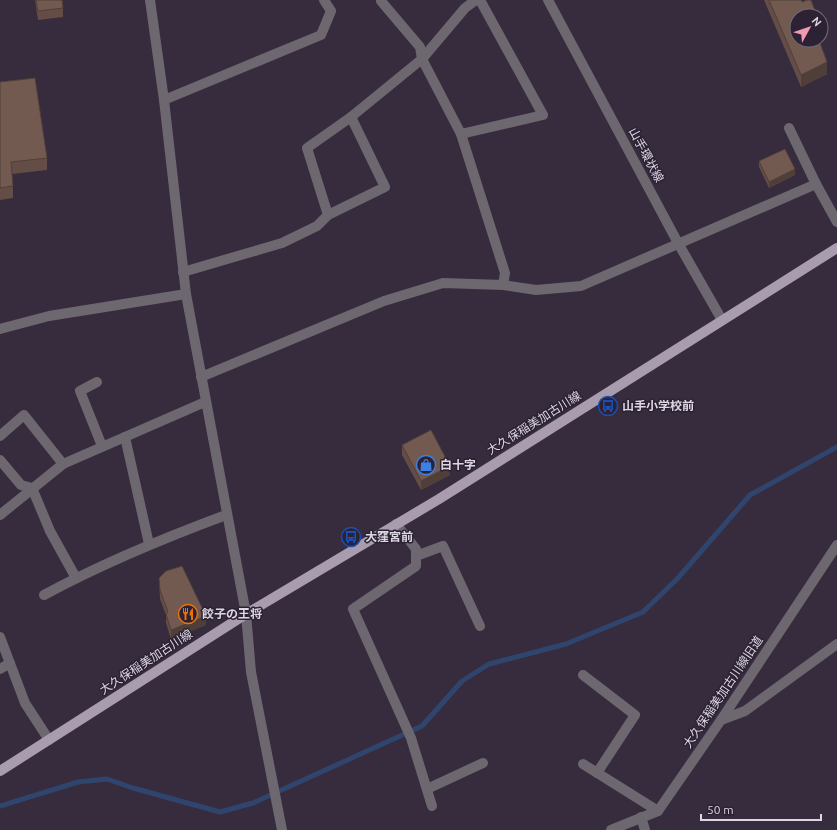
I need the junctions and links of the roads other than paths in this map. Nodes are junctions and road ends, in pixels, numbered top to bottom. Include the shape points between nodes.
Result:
1 (150, 0) edge
2 (324, 0) edge
3 (476, 0) edge
4 (480, 0) edge
5 (548, 0) edge
6 (381, 1) edge
7 (422, 59) junction
8 (164, 100) junction
9 (351, 117) junction
10 (789, 128) dead end
11 (461, 134) junction
12 (816, 184) junction
13 (328, 215) junction
14 (837, 222) edge
15 (678, 242) junction
16 (837, 248) edge
17 (182, 272) junction
18 (503, 285) junction
19 (186, 294) junction
20 (722, 320) junction
21 (0, 329) edge
22 (201, 377) junction
23 (97, 382) dead end
24 (205, 402) junction
25 (0, 436) edge
26 (125, 437) junction
27 (102, 446) junction
28 (0, 460) edge
29 (63, 464) junction
30 (32, 488) junction
31 (0, 515) edge
32 (226, 515) junction
33 (396, 524) junction
34 (149, 544) junction
35 (837, 545) edge
36 (416, 556) junction
37 (76, 578) junction
38 (44, 596) dead end
39 (246, 614) junction
40 (480, 626) dead end
41 (0, 637) edge
42 (837, 644) edge
43 (10, 663) junction
44 (0, 669) edge
45 (583, 675) dead end
46 (721, 720) junction
47 (49, 740) junction
48 (483, 763) dead end
49 (582, 764) dead end
50 (0, 771) edge
51 (597, 773) junction
52 (427, 789) junction
53 (432, 806) dead end
54 (658, 811) junction
55 (641, 817) junction
56 (282, 830) edge
57 (611, 830) edge
58 (645, 830) edge

1 - 8 street
2 - 8 street via 331,11 321,34
3 - 7 street via 465,8
4 - 11 street via 543,115
5 - 15 street, 山手環状線
6 - 7 street via 420,47
7 - 9 street
7 - 11 street
8 - 17 street
9 - 13 street via 307,148
9 - 13 street via 385,187
10 - 12 street
11 - 18 street via 505,273
12 - 14 street
12 - 15 street
13 - 17 street via 317,226 282,242
15 - 18 street via 581,286 536,290
15 - 20 street, 山手環状線
16 - 20 main road, 大久保稲美加古川線
17 - 19 street
18 - 22 street via 443,283 384,301
19 - 21 street via 49,316
19 - 22 street
20 - 33 main road, 大久保稲美加古川線
22 - 24 street
23 - 27 street via 80,391
24 - 26 street
24 - 32 street
25 - 29 street via 24,415
26 - 27 street
26 - 34 street
27 - 29 street
28 - 30 street via 22,485
29 - 30 street
30 - 31 street
30 - 37 street via 50,531
32 - 34 street
32 - 39 street
33 - 36 street via 416,549
33 - 39 main road, 大久保稲美加古川線
34 - 37 street
35 - 46 street, 大久保稲美加古川線旧道
36 - 40 street via 443,546
36 - 52 street via 416,566 353,609 411,738
37 - 38 street
39 - 47 main road, 大久保稲美加古川線
39 - 56 street via 251,672
41 - 43 street
42 - 46 street via 745,711
43 - 44 street
43 - 47 street via 25,703
45 - 51 street via 635,715
46 - 54 street, 大久保稲美加古川線旧道
47 - 50 main road, 大久保稲美加古川線
48 - 52 street
49 - 51 street
51 - 54 street
52 - 53 street
54 - 55 street
55 - 57 street
55 - 58 street

